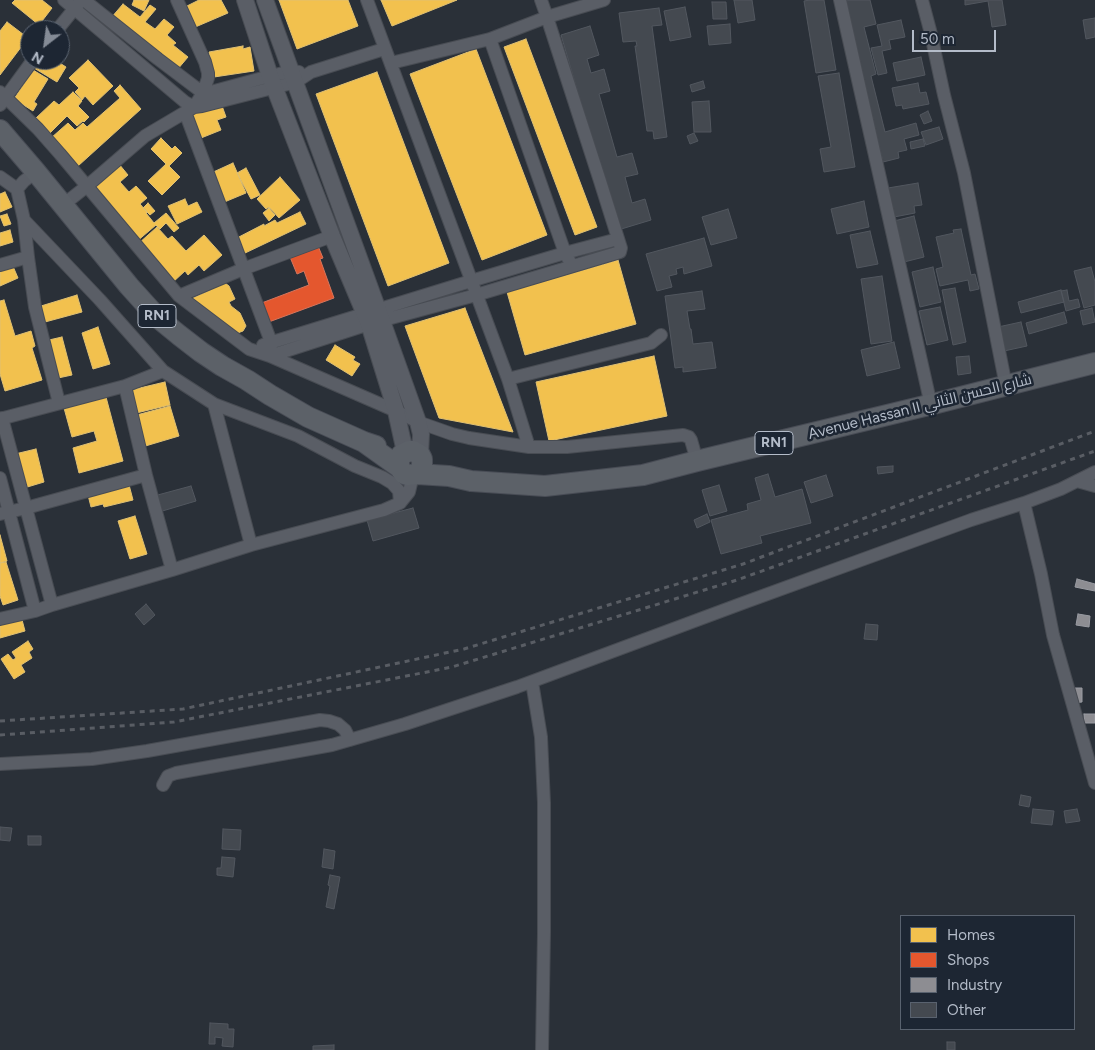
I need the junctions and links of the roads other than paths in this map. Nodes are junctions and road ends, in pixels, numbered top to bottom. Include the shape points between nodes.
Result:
1 (64, 0) edge
2 (244, 0) edge
3 (265, 0) edge
4 (367, 0) edge
5 (542, 0) edge
6 (604, 0) edge
7 (840, 0) edge
8 (922, 0) edge
9 (176, 1) edge
10 (80, 3) edge
11 (547, 17) junction
12 (66, 20) edge
13 (490, 38) junction
14 (384, 49) junction
15 (391, 63) junction
16 (25, 70) edge
17 (294, 77) junction
18 (273, 82) junction
19 (203, 93) junction
20 (2, 98) edge
21 (190, 109) junction
22 (0, 130) edge
23 (36, 172) junction
24 (0, 177) edge
25 (87, 186) junction
26 (17, 189) junction
27 (63, 205) junction
28 (24, 220) junction
29 (332, 236) junction
30 (618, 239) junction
31 (565, 253) junction
32 (28, 258) junction
33 (0, 265) edge
34 (572, 267) junction
35 (243, 268) junction
36 (471, 281) junction
37 (476, 295) junction
38 (178, 296) junction
39 (374, 317) junction
40 (661, 335) dead end
41 (272, 342) junction
42 (249, 349) junction
43 (270, 356) junction
44 (1095, 364) edge
45 (163, 371) junction
46 (508, 380) junction
47 (124, 386) junction
48 (1006, 386) junction
49 (59, 403) junction
50 (214, 404) junction
51 (931, 405) junction
52 (396, 411) junction
53 (1, 419) edge
54 (418, 422) junction
55 (529, 446) junction
56 (697, 460) junction
57 (411, 463) junction
58 (1095, 472) edge
59 (146, 475) junction
60 (0, 478) edge
61 (1077, 482) junction
62 (1095, 486) edge
63 (400, 503) junction
64 (1024, 503) junction
65 (26, 508) junction
66 (4, 512) edge
67 (251, 545) junction
68 (172, 570) junction
69 (52, 605) junction
70 (35, 611) junction
71 (0, 619) edge
72 (532, 682) junction
73 (350, 740) junction
74 (0, 764) edge
75 (1095, 783) edge
76 (163, 785) dead end
77 (542, 1050) edge

1 - 10 street
2 - 18 street
3 - 17 street
4 - 14 street
5 - 11 street
6 - 11 street
7 - 51 street
8 - 48 street via 964,173
9 - 19 street via 205,62 208,78
10 - 12 street
10 - 19 street
10 - 21 street
11 - 13 street
11 - 30 street
13 - 15 street
13 - 31 street
14 - 15 street
14 - 17 street
15 - 36 street
16 - 20 street
17 - 18 street
17 - 39 street
18 - 19 street
18 - 21 street
18 - 29 street
19 - 21 street
20 - 25 street via 38,129
21 - 25 street via 154,129
21 - 35 street
22 - 23 main road, Avenue Hassan II شارع الحسن الثاني / RN1
23 - 26 street
23 - 27 main road, Avenue Hassan II شارع الحسن الثاني / RN1
24 - 26 street
25 - 27 street
25 - 38 street
26 - 28 street
27 - 57 main road, Avenue Hassan II شارع الحسن الثاني / RN1 via 129,286 193,347 308,417
28 - 32 street
28 - 45 street
29 - 35 street
29 - 39 street
30 - 31 street
30 - 34 street via 620,252
31 - 34 street
31 - 36 street
32 - 33 street
32 - 49 street via 35,307
34 - 37 street
35 - 38 street
35 - 41 street
36 - 37 street
36 - 39 street
37 - 39 street
37 - 46 street
38 - 42 street
39 - 41 street
39 - 43 street
39 - 52 street
39 - 54 street
40 - 46 street via 651,344
41 - 42 street
41 - 43 street
42 - 43 street
43 - 52 street
44 - 48 main road, Avenue Hassan II شارع الحسن الثاني / RN1
45 - 47 street
45 - 50 street
46 - 55 street
47 - 49 street
47 - 59 street
48 - 51 main road, Avenue Hassan II شارع الحسن الثاني / RN1
49 - 53 street
50 - 63 street via 298,436 382,477 399,491
50 - 67 street
51 - 56 main road, Avenue Hassan II شارع الحسن الثاني / RN1
52 - 54 street
52 - 57 street
53 - 65 street
54 - 55 street via 469,438
54 - 57 street via 421,434
55 - 56 street via 683,436 691,440
56 - 57 main road, Avenue Hassan II شارع الحسن الثاني / RN1 via 643,474 545,486 471,481
57 - 63 street via 410,492
58 - 61 street
59 - 65 street
59 - 68 street
60 - 66 street
61 - 62 street
61 - 64 street
63 - 67 street
64 - 72 street
64 - 75 street via 1053,635
65 - 66 street
65 - 69 street
66 - 70 street
67 - 68 street
68 - 69 street
69 - 70 street
70 - 71 street
72 - 73 street
72 - 77 street via 542,737 544,803
73 - 74 street via 338,724 320,720 102,758
73 - 76 street via 176,773 168,776

